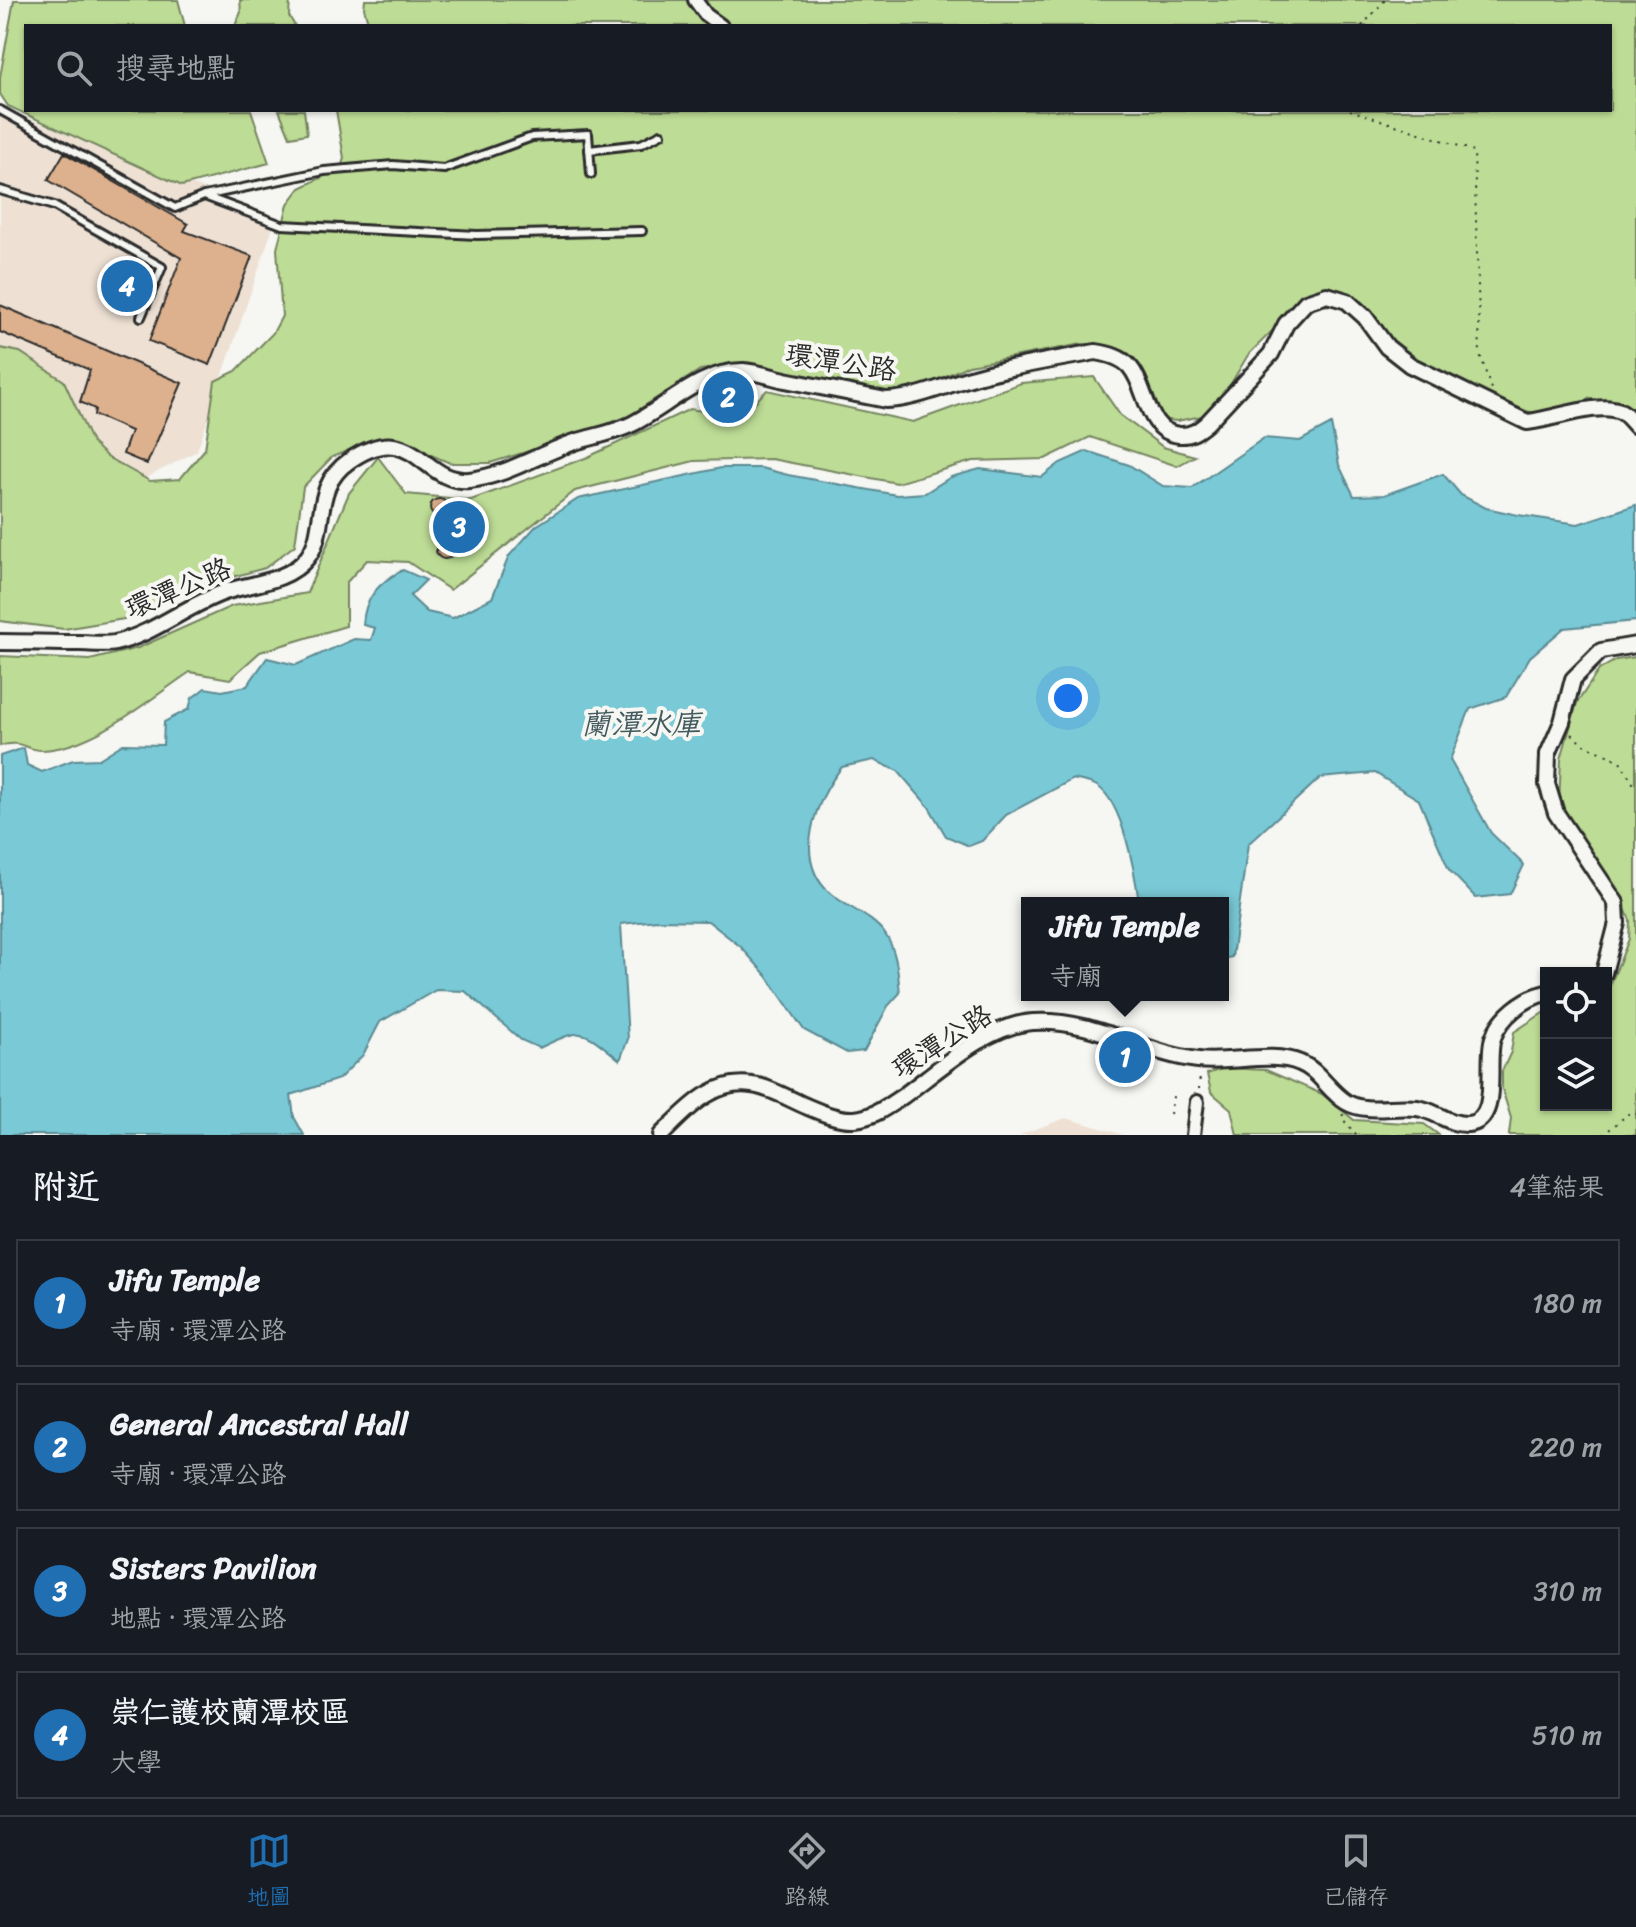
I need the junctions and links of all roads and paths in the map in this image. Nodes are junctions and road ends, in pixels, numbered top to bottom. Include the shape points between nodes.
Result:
1 (695, 0) edge
2 (1385, 0) edge
3 (718, 24) edge
4 (1364, 24) edge
5 (0, 110) edge
6 (1356, 112) edge
7 (661, 134) dead end
8 (589, 150) junction
9 (591, 174) dead end
10 (0, 190) edge
11 (204, 196) junction
12 (642, 231) dead end
13 (141, 317) dead end
14 (1497, 406) junction
15 (1636, 426) edge
16 (0, 642) edge
17 (1636, 645) edge
18 (1581, 743) dead end
19 (1636, 788) edge
20 (1606, 967) edge
21 (1540, 996) edge
22 (1202, 1061) junction
23 (1174, 1091) dead end
24 (1197, 1102) joint
25 (1170, 1114) dead end
26 (1636, 1114) edge
27 (1342, 1118) dead end
28 (661, 1135) edge
29 (1193, 1135) edge
30 (1356, 1135) edge
31 (1603, 1135) edge

1 - 3 street
2 - 4 path
5 - 11 lane via 175,208
6 - 14 path via 1474,151 1480,354
7 - 8 lane via 641,144
8 - 9 lane
8 - 11 lane via 588,134 532,137 444,169 393,165 324,171
10 - 13 lane via 54,206 162,267
11 - 12 lane via 282,225 477,235
14 - 15 street, 環潭公路 via 1527,422 1603,408 1622,412
14 - 16 street, 環潭公路 via 1410,365 1347,301 1327,295 1306,302 1286,324 1271,354 1199,431 1185,436 1162,428 1130,367 1112,354 1096,352 986,373 908,399 886,400 743,371 694,386 632,425 469,480 450,479 400,446 368,451 333,475 310,555 288,574 208,599 113,644
17 - 20 street via 1601,651 1573,679 1548,754 1547,784 1556,813 1616,903 1617,923
18 - 19 path via 1620,761
21 - 22 street, 環潭公路 via 1503,1019 1492,1039 1489,1104 1473,1124 1458,1124 1423,1109 1360,1108 1344,1101 1310,1069 1283,1058
22 - 24 path
22 - 28 street, 環潭公路 via 1085,1026 1034,1022 1006,1027 980,1041 877,1114 837,1117 754,1085 735,1084 706,1093
23 - 25 path
24 - 29 street
26 - 31 path via 1628,1114
27 - 30 path

